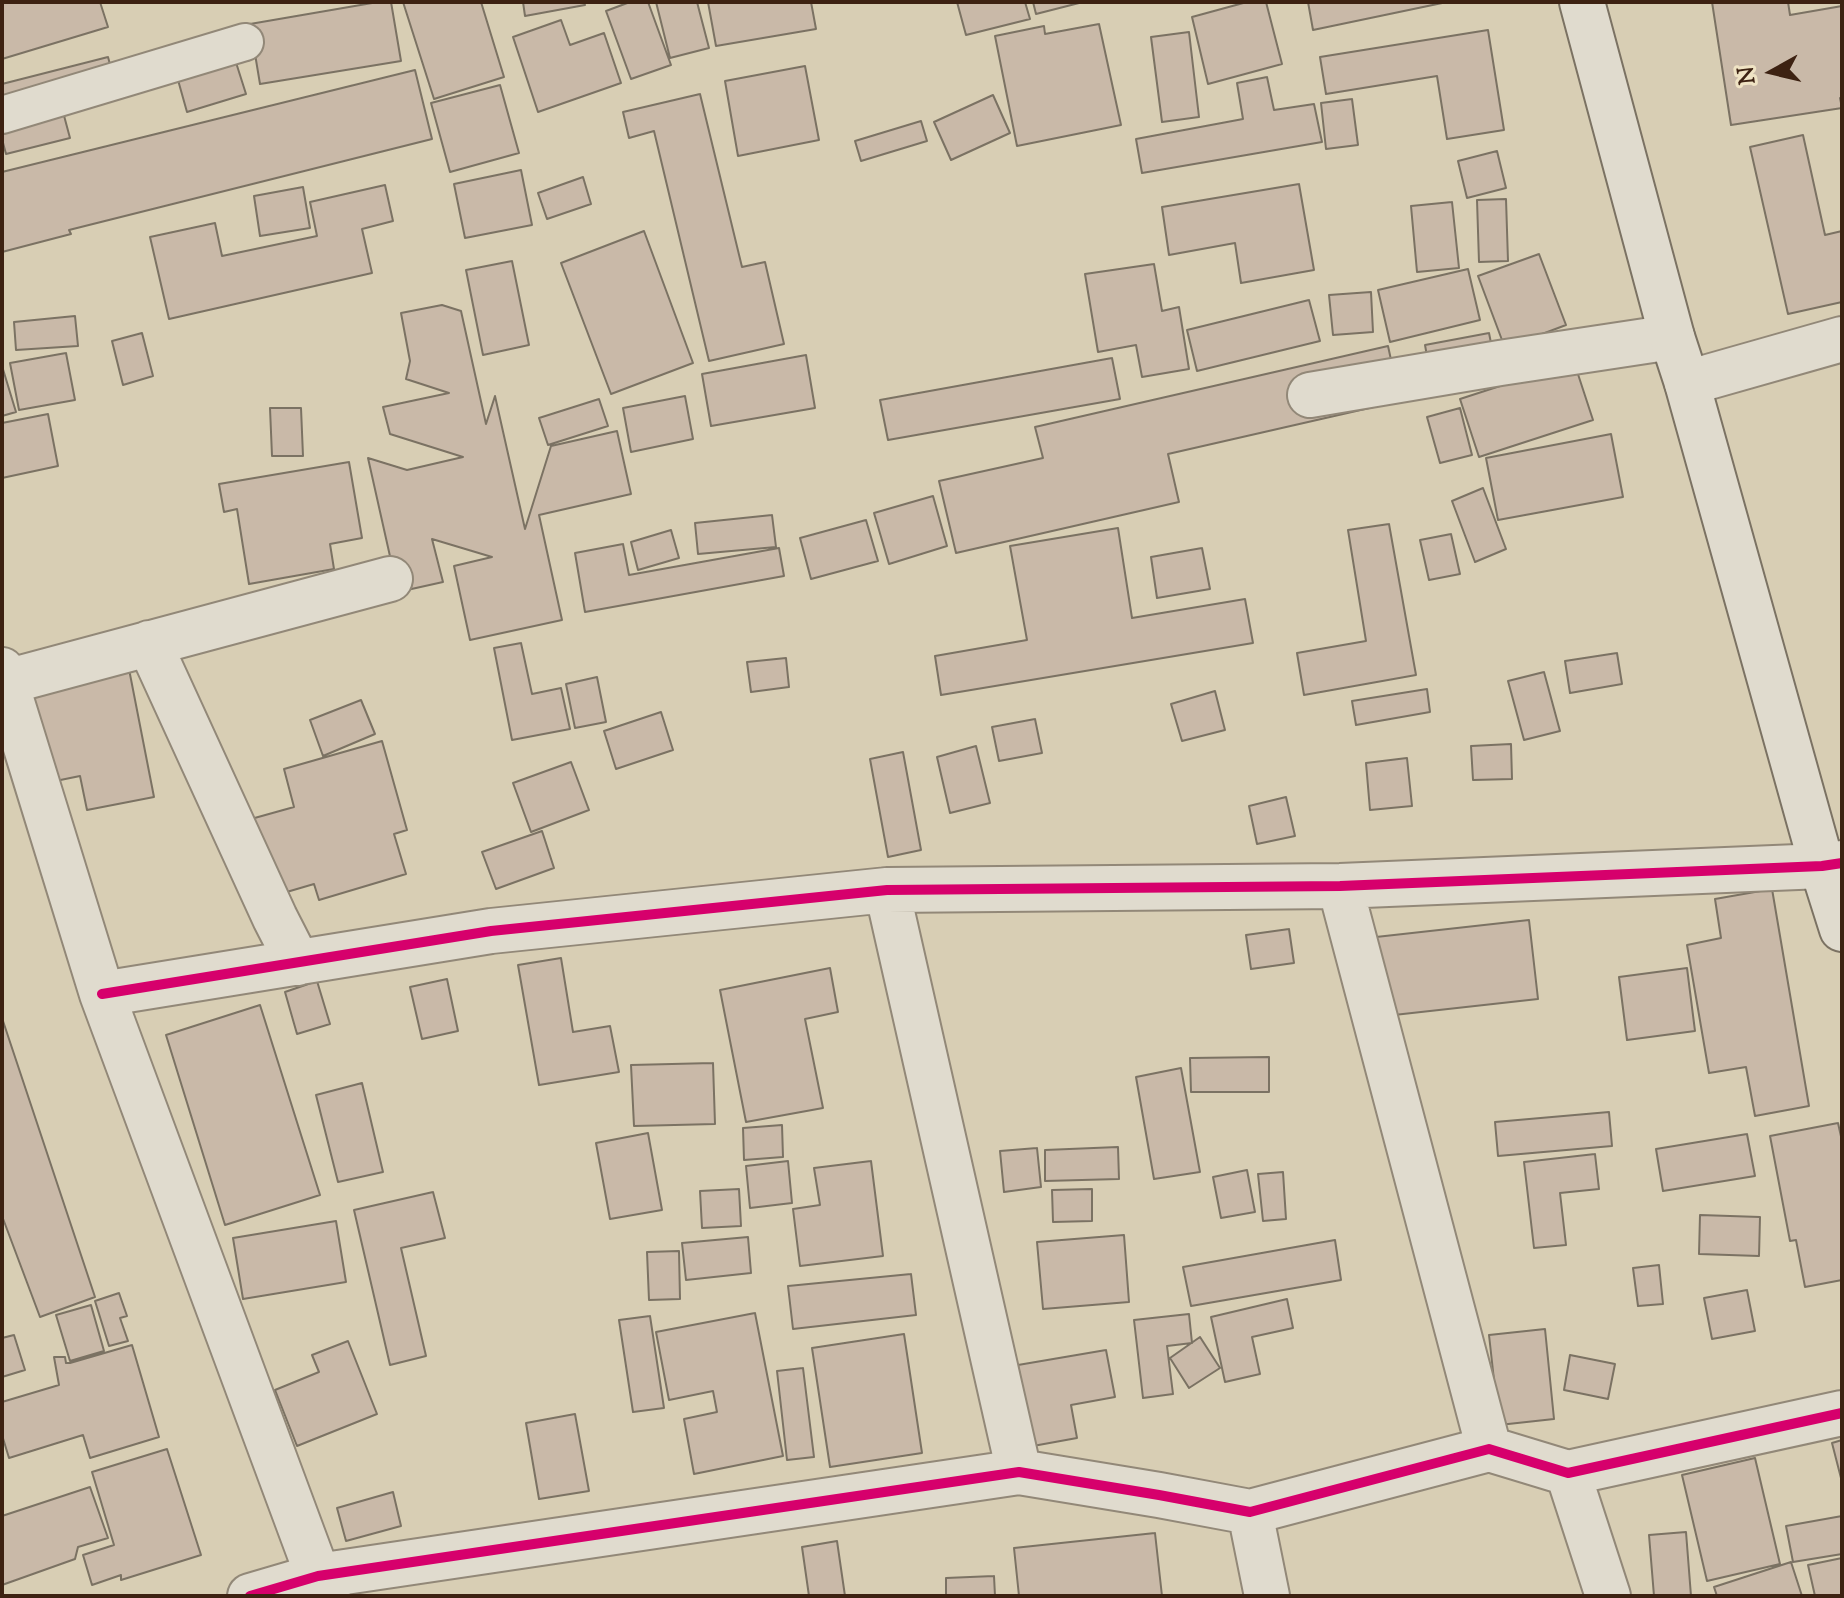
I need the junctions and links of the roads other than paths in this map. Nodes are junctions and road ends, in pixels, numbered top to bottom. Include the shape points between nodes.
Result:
1 (1582, 2) edge
2 (245, 42) dead end
3 (2, 115) edge
4 (1672, 337) junction
5 (1842, 339) edge
6 (1687, 383) junction
7 (1310, 395) dead end
8 (390, 579) dead end
9 (149, 643) junction
10 (4, 676) edge
11 (14, 750) edge
12 (1832, 864) edge
13 (1340, 886) junction
14 (887, 890) junction
15 (1842, 929) edge
16 (298, 963) junction
17 (102, 994) junction
18 (1842, 1413) edge
19 (1489, 1449) junction
20 (1019, 1472) junction
21 (1568, 1473) junction
22 (1250, 1512) junction
23 (323, 1586) edge
24 (250, 1596) edge
25 (1267, 1596) edge
26 (1608, 1596) edge

1 - 4 street
2 - 3 lane
4 - 6 street
4 - 7 street
5 - 6 street
6 - 12 street
8 - 9 street
9 - 10 street
9 - 16 street
10 - 11 street
11 - 17 street
12 - 13 street
12 - 15 street
13 - 14 street
13 - 19 street
14 - 16 street via 491,931
14 - 20 street
16 - 17 street
17 - 23 street
18 - 21 street
19 - 21 street
19 - 22 street
20 - 22 street
20 - 23 street
21 - 26 street
22 - 25 street
23 - 24 street

